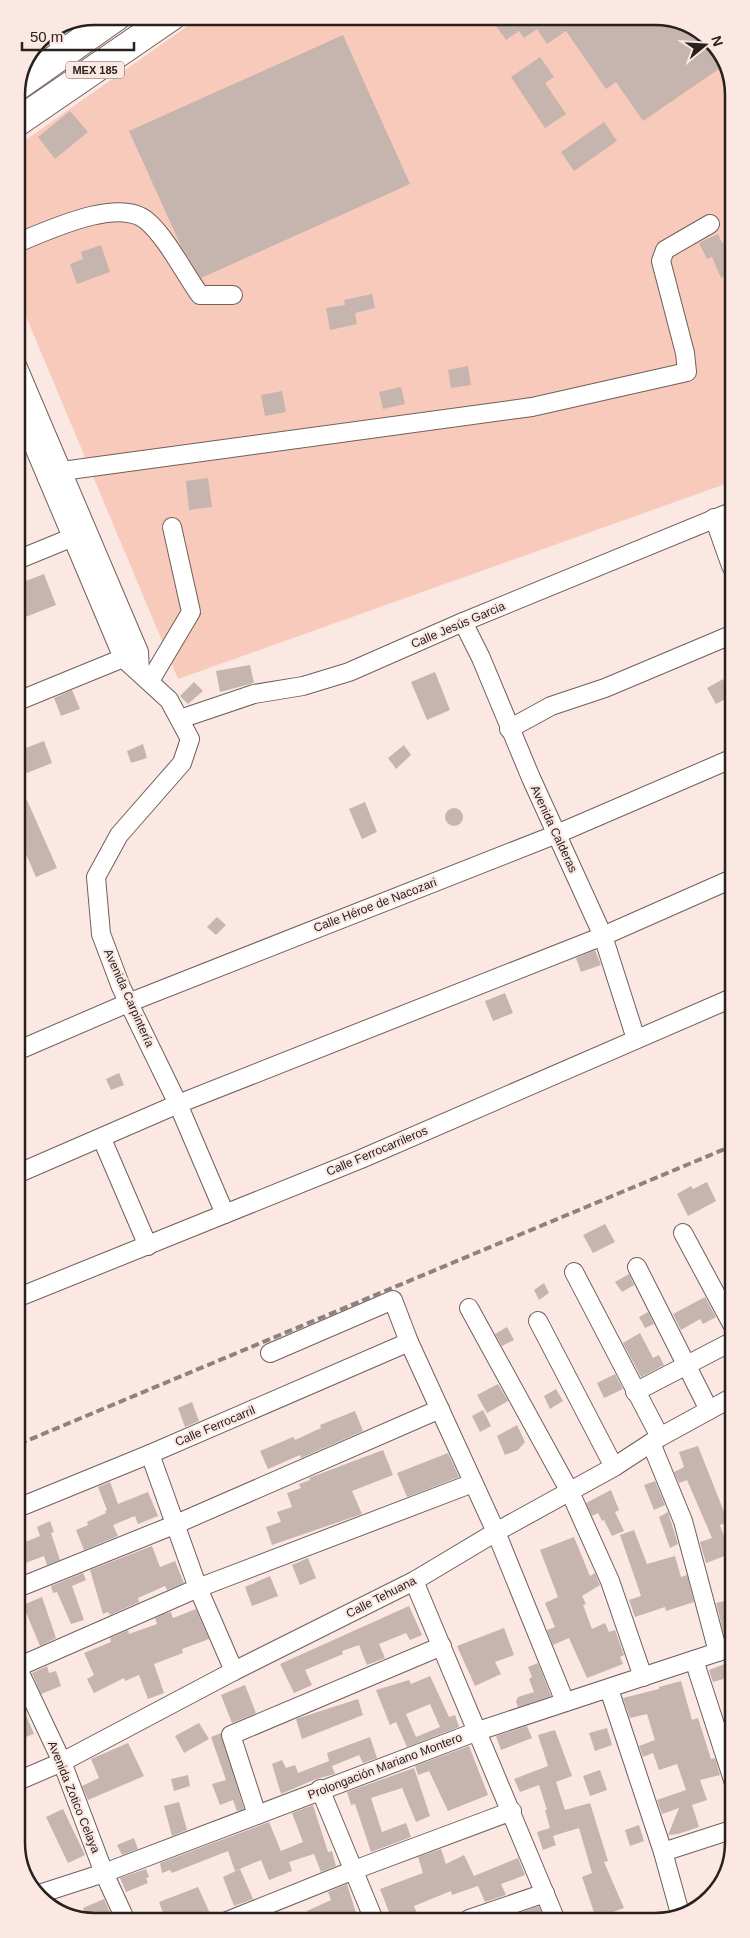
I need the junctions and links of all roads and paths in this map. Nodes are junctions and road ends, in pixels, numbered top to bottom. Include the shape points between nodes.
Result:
1 (98, 25) edge
2 (159, 25) edge
3 (59, 43) edge
4 (28, 75) edge
5 (25, 117) edge
6 (710, 224) dead end
7 (25, 239) edge
8 (233, 296) dead end
9 (25, 388) edge
10 (25, 421) edge
11 (55, 475) junction
12 (725, 514) edge
13 (714, 518) junction
14 (172, 527) dead end
15 (80, 534) junction
16 (725, 549) edge
17 (25, 557) edge
18 (464, 622) junction
19 (725, 638) edge
20 (131, 655) junction
21 (145, 676) junction
22 (25, 698) edge
23 (180, 719) junction
24 (509, 729) junction
25 (725, 762) edge
26 (557, 834) junction
27 (725, 882) edge
28 (603, 936) junction
29 (725, 1001) edge
30 (128, 1003) junction
31 (636, 1039) junction
32 (25, 1047) edge
33 (178, 1104) junction
34 (102, 1139) junction
35 (25, 1170) edge
36 (225, 1214) junction
37 (683, 1233) dead end
38 (148, 1246) junction
39 (637, 1267) dead end
40 (574, 1272) dead end
41 (25, 1294) edge
42 (469, 1308) dead end
43 (725, 1313) edge
44 (538, 1321) dead end
45 (409, 1342) junction
46 (725, 1346) edge
47 (270, 1353) dead end
48 (686, 1367) junction
49 (635, 1392) junction
50 (725, 1401) edge
51 (440, 1409) junction
52 (709, 1410) junction
53 (655, 1440) junction
54 (150, 1454) junction
55 (614, 1467) junction
56 (473, 1484) junction
57 (570, 1492) junction
58 (25, 1505) edge
59 (174, 1525) junction
60 (496, 1532) junction
61 (414, 1581) junction
62 (25, 1585) edge
63 (198, 1588) junction
64 (442, 1646) junction
65 (725, 1646) edge
66 (725, 1649) edge
67 (694, 1660) junction
68 (25, 1664) edge
69 (234, 1671) junction
70 (644, 1677) junction
71 (25, 1684) edge
72 (608, 1689) junction
73 (565, 1702) junction
74 (478, 1731) junction
75 (725, 1755) edge
76 (62, 1762) junction
77 (25, 1778) edge
78 (320, 1790) junction
79 (512, 1811) junction
80 (257, 1815) junction
81 (725, 1832) edge
82 (663, 1852) junction
83 (354, 1870) junction
84 (104, 1873) junction
85 (46, 1892) edge
86 (545, 1893) junction
87 (679, 1909) edge
88 (122, 1913) edge
89 (247, 1913) edge
90 (371, 1913) edge
91 (487, 1913) edge
92 (554, 1913) edge

1 - 3 main road, MEX 185
2 - 5 main road, MEX 185
3 - 4 main road, MEX 185
6 - 11 street via 665,250 660,262 685,352 687,372 532,407
7 - 8 street via 82,218 128,212 146,219 160,234 200,295
9 - 11 street
10 - 11 street
11 - 15 street
12 - 13 street, Calle Jesús Garcia
13 - 16 street
13 - 18 street, Calle Jesús Garcia
14 - 21 street via 191,612
15 - 17 street
15 - 20 street
18 - 23 street, Calle Jesús Garcia via 349,672 303,686 254,694
18 - 24 street, Avenida Calderas
19 - 24 street via 605,688 551,706
20 - 21 street
20 - 22 street
21 - 23 street via 169,700
23 - 30 street, Avenida Carpintería via 190,739 182,764 119,835 96,877 101,934
24 - 26 street, Avenida Calderas
25 - 26 street, Calle Héroe de Nacozari
26 - 28 street, Avenida Calderas
26 - 30 street, Calle Héroe de Nacozari
27 - 28 street
28 - 31 street, Avenida Calderas
28 - 33 street
29 - 31 street, Calle Ferrocarrileros
30 - 32 street, Calle Héroe de Nacozari
30 - 33 street, Avenida Carpintería
31 - 36 street, Calle Ferrocarrileros via 361,1159
33 - 34 street
33 - 36 street, Avenida Carpintería
34 - 35 street
34 - 38 street
36 - 38 street, Calle Ferrocarrileros
37 - 43 street
38 - 41 street, Calle Ferrocarrileros
39 - 48 street
40 - 49 street
42 - 57 street
44 - 55 street
45 - 47 street via 393,1300
45 - 51 street
45 - 54 street, Calle Ferrocarril
46 - 48 street
48 - 49 street
48 - 52 street
49 - 53 street
50 - 52 street, Calle Tehuana
51 - 56 street
51 - 59 street
52 - 53 street, Calle Tehuana
53 - 55 street, Calle Tehuana
53 - 65 street
54 - 58 street, Calle Ferrocarril
54 - 59 street
55 - 57 street, Calle Tehuana
56 - 60 street
56 - 63 street
57 - 60 street, Calle Tehuana
57 - 70 street via 610,1581
59 - 62 street
59 - 63 street
60 - 61 street, Calle Tehuana
60 - 73 street
61 - 64 street
61 - 69 street, Calle Tehuana
63 - 68 street
63 - 69 street
64 - 74 street
64 - 80 street via 231,1734
66 - 67 street, Prolongación Mariano Montero
67 - 70 street, Prolongación Mariano Montero
67 - 75 street
69 - 76 street, Calle Tehuana
70 - 72 street, Prolongación Mariano Montero
71 - 76 street, Avenida Zotico Celaya
72 - 73 street, Prolongación Mariano Montero
72 - 82 street
73 - 74 street, Prolongación Mariano Montero
74 - 78 street, Prolongación Mariano Montero
74 - 79 street
76 - 77 street, Calle Tehuana
76 - 84 street, Avenida Zotico Celaya
78 - 80 street, Prolongación Mariano Montero
78 - 83 street
79 - 83 street
79 - 86 street
80 - 84 street, Prolongación Mariano Montero
81 - 82 street
82 - 87 street
83 - 89 street
83 - 90 street
84 - 85 street, Prolongación Mariano Montero
84 - 88 street, Avenida Zotico Celaya
86 - 91 street
86 - 92 street

